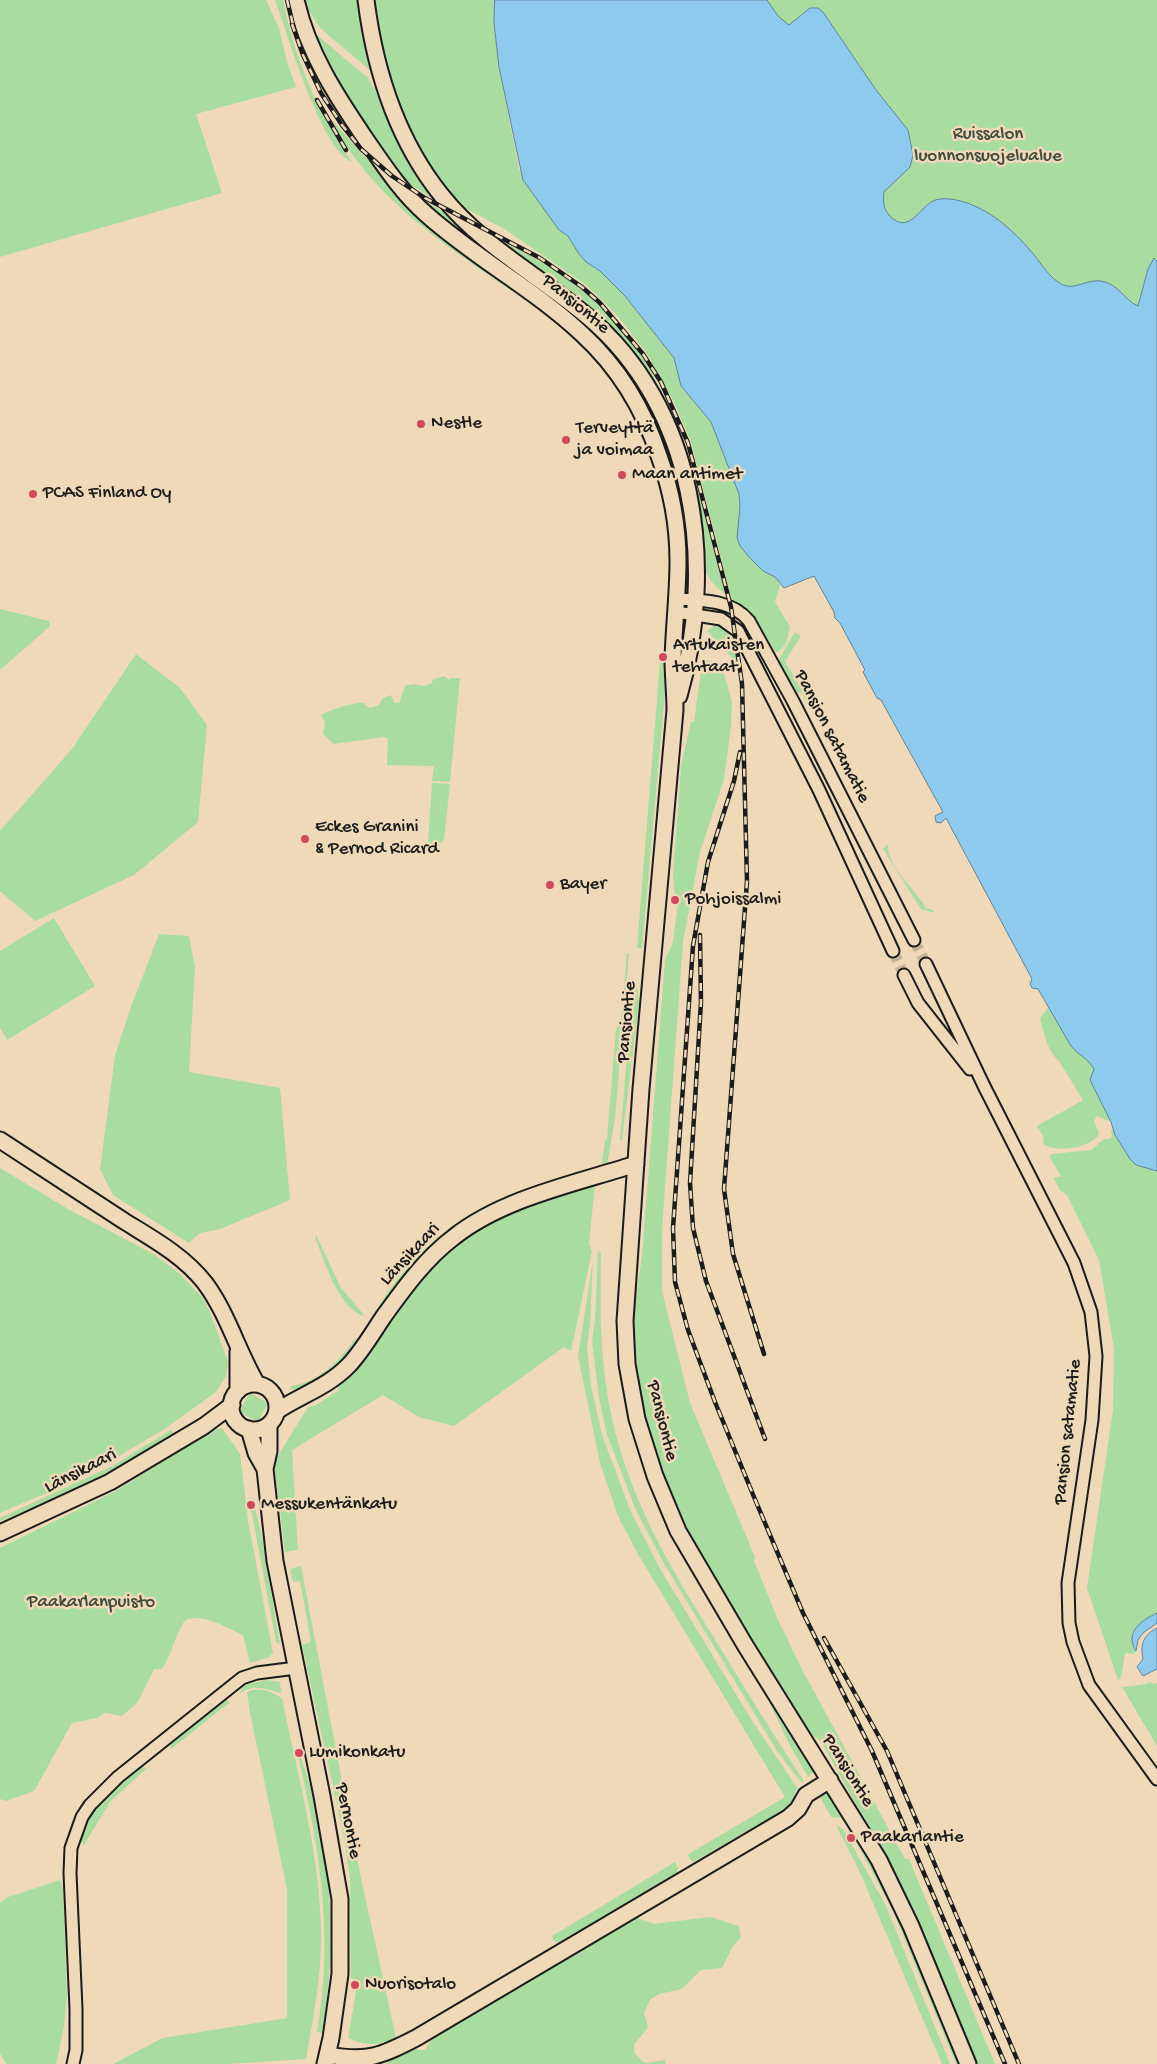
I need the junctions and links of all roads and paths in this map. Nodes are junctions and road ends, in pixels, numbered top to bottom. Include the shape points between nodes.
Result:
1 (296, 0) edge
2 (366, 0) edge
3 (676, 606) junction
4 (695, 607) junction
5 (675, 710) junction
6 (914, 940) tunnel mouth
7 (893, 951) tunnel mouth
8 (926, 964) tunnel mouth
9 (904, 975) tunnel mouth
10 (984, 1086) junction
11 (0, 1140) edge
12 (636, 1164) junction
13 (238, 1349) junction
14 (257, 1384) junction
15 (271, 1392) junction
16 (304, 1395) junction
17 (235, 1398) junction
18 (272, 1418) junction
19 (204, 1426) junction
20 (244, 1426) junction
21 (265, 1469) junction
22 (0, 1533) edge
23 (296, 1668) junction
24 (1157, 1779) edge
25 (830, 1780) junction
26 (326, 2059) edge
27 (72, 2064) edge
28 (968, 2064) edge

1 - 3 street, Pansiontie via 321,68 402,189 448,232 583,334 619,375 649,428 668,482 677,534
2 - 4 street, Pansiontie via 383,87 394,115 426,174 480,237 599,326 631,362 652,395 671,434 688,487 695,536
3 - 4 street, Pansion satamatie
3 - 5 street, Pansiontie
4 - 5 street, Pansiontie via 689,661
4 - 6 street, Pansion satamatie via 734,608 749,621
4 - 7 street, Pansion satamatie via 730,623 743,639 819,790
5 - 12 street, Pansiontie
8 - 10 street, Pansion satamatie
9 - 10 street, Pansion satamatie via 918,1003
10 - 24 street, Pansion satamatie via 1074,1263 1091,1312 1096,1356 1092,1420 1068,1583 1069,1623 1089,1685
11 - 13 street via 180,1258 212,1294
12 - 16 street, Länsikaari via 509,1206 461,1231 418,1272 350,1364 324,1386
12 - 25 street, Pansiontie via 625,1340 631,1390 645,1449 666,1505 697,1565
13 - 14 street
13 - 17 street
14 - 15 street
14 - 17 street via 247,1386
15 - 16 street
15 - 18 street via 276,1401
16 - 18 street, Länsikaari
17 - 19 street, Länsikaari
17 - 20 street via 234,1416
18 - 20 street via 261,1429
18 - 21 street, Pernontie
19 - 20 street, Länsikaari
19 - 22 street, Länsikaari via 110,1482
20 - 21 street, Pernontie
21 - 23 street, Pernontie via 275,1560
23 - 26 street, Pernontie via 340,1899 340,1974
23 - 27 street via 242,1678 118,1777 101,1792 82,1817 70,1857 76,2009 76,2050
25 - 26 street via 806,1795 788,1818 416,2038 379,2056
25 - 28 street, Pansiontie via 895,1892

